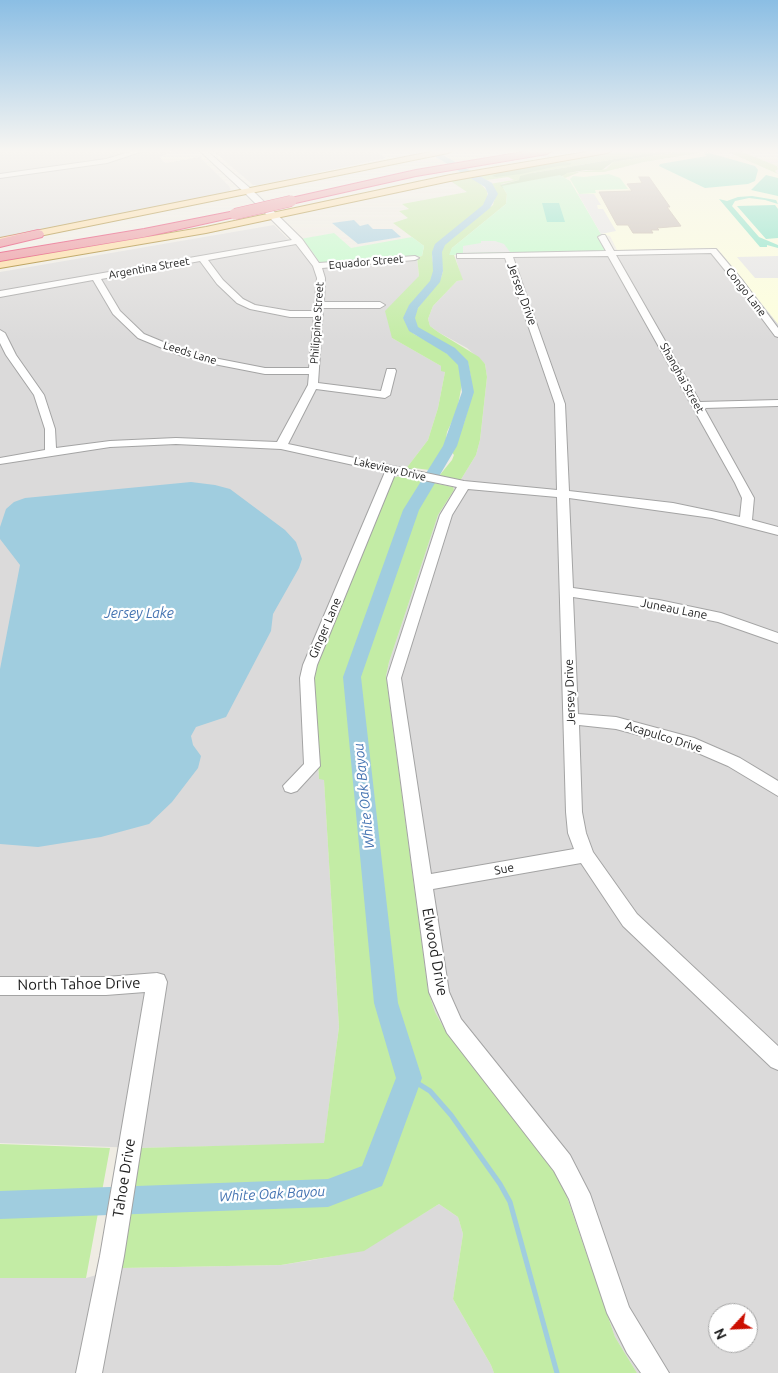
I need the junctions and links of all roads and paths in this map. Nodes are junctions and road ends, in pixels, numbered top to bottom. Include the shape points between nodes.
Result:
1 (132, 215) edge
2 (204, 215) edge
3 (214, 215) edge
4 (255, 215) edge
5 (277, 215) edge
6 (273, 216) junction
7 (245, 222) junction
8 (38, 234) joint
9 (602, 237) dead end
10 (299, 241) junction
11 (0, 242) edge
12 (0, 250) edge
13 (611, 253) junction
14 (508, 255) junction
15 (460, 256) dead end
16 (0, 257) edge
17 (202, 258) junction
18 (415, 258) dead end
19 (0, 264) edge
20 (317, 266) junction
21 (96, 277) junction
22 (0, 294) edge
23 (380, 305) dead end
24 (319, 310) junction
25 (0, 333) edge
26 (778, 334) edge
27 (314, 371) junction
28 (391, 371) dead end
29 (313, 385) junction
30 (778, 403) edge
31 (697, 405) junction
32 (281, 446) junction
33 (50, 452) junction
34 (0, 462) edge
35 (391, 470) junction
36 (464, 485) junction
37 (562, 495) junction
38 (746, 522) junction
39 (778, 531) edge
40 (566, 592) junction
41 (778, 638) edge
42 (570, 719) junction
43 (291, 786) dead end
44 (778, 789) edge
45 (585, 855) junction
46 (423, 883) junction
47 (157, 982) joint
48 (0, 986) edge
49 (778, 1060) edge
50 (89, 1373) edge
51 (656, 1373) edge

1 - 8 main road
2 - 12 highway
3 - 16 highway via 144,233
4 - 7 main road
5 - 6 main road
6 - 7 main road
6 - 10 street, Philippine Street
7 - 19 main road
8 - 11 highway
9 - 13 street, Shanghai Street
10 - 17 street, Argentina Street
10 - 20 street, Philippine Street
13 - 14 street
13 - 26 street, Congo Lane via 713,251
13 - 31 street, Shanghai Street
14 - 15 street
14 - 37 street, Jersey Drive via 560,404
17 - 21 street, Argentina Street
17 - 24 street via 220,282 240,301 253,307 290,314
18 - 20 street, Equador Street
20 - 24 street, Philippine Street
21 - 22 street, Argentina Street
21 - 27 street, Leeds Lane via 116,312 141,336 182,353 219,362 265,370
23 - 24 street
24 - 27 street, Philippine Street
25 - 33 street via 10,355 38,395 50,429
27 - 29 street, Philippine Street
28 - 29 street via 386,395
29 - 32 street, Philippine Street
30 - 31 street
31 - 38 street, Shanghai Street via 748,498
32 - 33 street, Lakeview Drive via 176,441 110,444
32 - 35 street, Lakeview Drive
33 - 34 street, Lakeview Drive
35 - 36 street, Lakeview Drive
35 - 43 street, Ginger Lane via 310,665 307,678 312,766
36 - 37 street, Lakeview Drive
36 - 46 street, Elwood Drive via 446,515 394,678
37 - 38 street, Lakeview Drive via 673,507
37 - 40 street, Jersey Drive
38 - 39 street, Lakeview Drive
40 - 41 street, Juneau Lane via 659,604 721,618
40 - 42 street, Jersey Drive
42 - 44 street, Acapulco Drive via 616,723 688,742 734,762
42 - 45 street, Jersey Drive via 574,812
45 - 46 street, Sue
45 - 49 street, Jersey Drive via 630,920
46 - 51 street, Elwood Drive via 439,992 454,1026 562,1163 579,1194 619,1313
47 - 48 street, North Tahoe Drive via 106,986
47 - 50 street, Tahoe Drive via 112,1256

